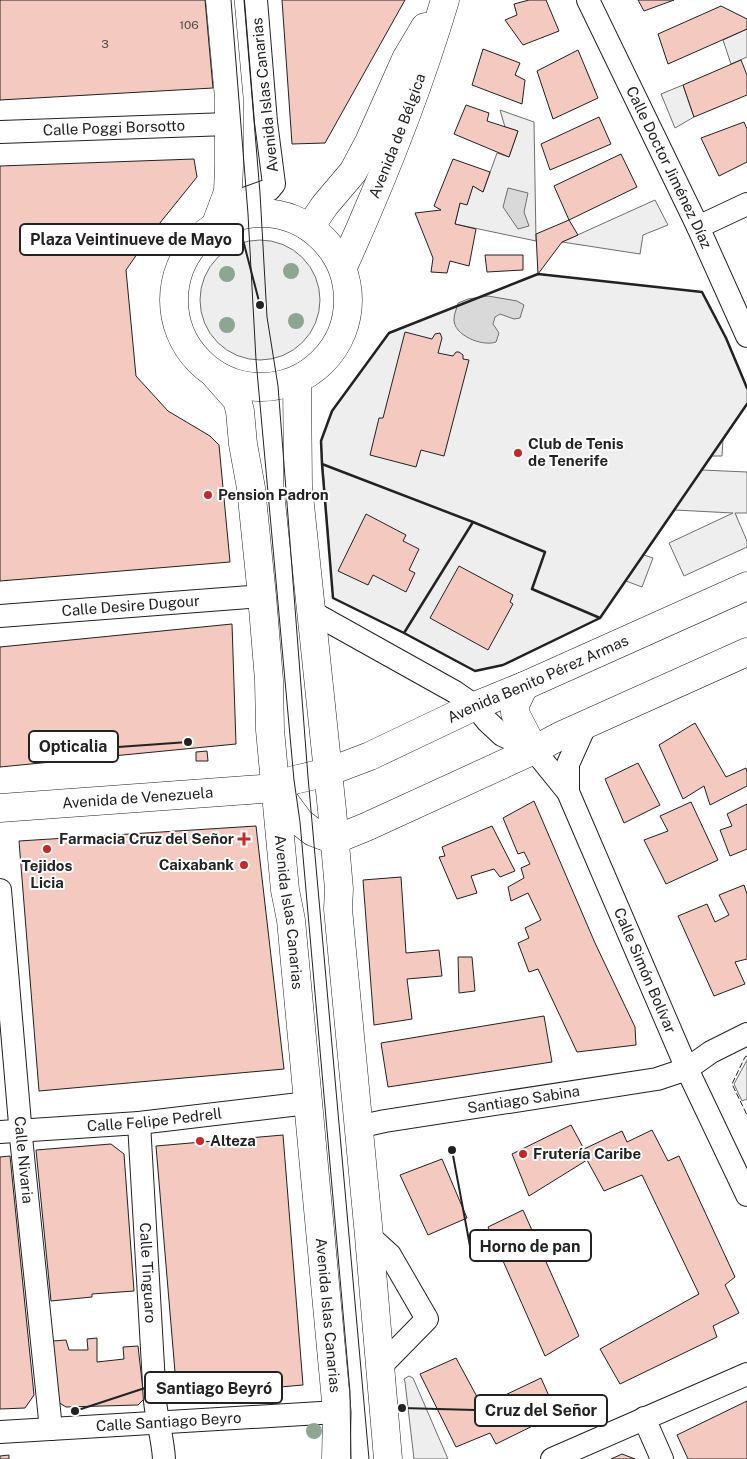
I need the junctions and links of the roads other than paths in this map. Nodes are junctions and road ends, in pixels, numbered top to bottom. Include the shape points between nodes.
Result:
1 (220, 0) edge
2 (256, 0) edge
3 (443, 0) edge
4 (588, 0) edge
5 (228, 124) junction
6 (0, 132) edge
7 (747, 204) edge
8 (219, 223) junction
9 (310, 227) junction
10 (698, 227) junction
11 (343, 267) junction
12 (747, 336) edge
13 (214, 374) junction
14 (297, 380) junction
15 (747, 586) edge
16 (262, 596) junction
17 (310, 611) junction
18 (0, 616) edge
19 (747, 652) edge
20 (524, 686) junction
21 (475, 706) junction
22 (586, 724) junction
23 (534, 750) junction
24 (328, 772) junction
25 (275, 788) junction
26 (568, 792) junction
27 (0, 808) edge
28 (334, 840) junction
29 (0, 890) edge
30 (747, 1034) edge
31 (687, 1068) junction
32 (308, 1103) junction
33 (139, 1122) junction
34 (359, 1130) junction
35 (10, 1131) edge
36 (747, 1195) edge
37 (369, 1236) junction
38 (380, 1367) junction
39 (747, 1374) edge
40 (337, 1412) junction
41 (644, 1418) junction
42 (157, 1422) junction
43 (51, 1428) junction
44 (0, 1432) edge
45 (164, 1459) edge
46 (336, 1459) edge
47 (388, 1459) edge
48 (552, 1459) edge
49 (662, 1459) edge

1 - 5 main road via 229,98
2 - 8 street, Avenida Islas Canarias via 274,184 269,190 247,198
3 - 9 main road, Avenida de Bélgica via 406,59 353,172
3 - 11 main road, Avenida de Bélgica via 429,55
4 - 10 street, Calle Doctor Jiménez Díaz
5 - 6 street, Calle Poggi Borsotto
5 - 8 main road via 228,192
7 - 10 street
8 - 9 main road via 260,212 286,216
8 - 13 main road via 194,244 178,269 173,299 178,328 187,346
9 - 11 main road via 329,244
10 - 12 street, Calle Doctor Jiménez Díaz
11 - 14 main road via 348,294 346,320 336,345 319,366
13 - 14 main road via 235,384 258,388
13 - 16 main road, Avenida Islas Canarias via 237,400 240,411
14 - 17 main road via 298,486
15 - 20 main road, Avenida Benito Pérez Armas
16 - 18 street, Calle Desire Dugour
16 - 25 main road, Avenida Islas Canarias
17 - 21 street
17 - 24 main road
19 - 22 main road
20 - 21 main road, Avenida Benito Pérez Armas
20 - 23 main road via 515,705 515,713
21 - 23 street via 502,735
21 - 24 main road, Avenida Benito Pérez Armas via 370,756
22 - 23 main road
22 - 26 street via 568,764
23 - 26 street, Calle Simón Bolívar
23 - 28 main road
24 - 25 main road, Avenida Benito Pérez Armas
24 - 28 main road
25 - 27 main road, Avenida de Venezuela
25 - 28 main road via 300,822 313,832
25 - 32 main road, Avenida Islas Canarias
26 - 31 street, Calle Simón Bolívar
28 - 34 main road
29 - 35 street, Calle Nivaria
30 - 31 street, Santiago Sabina
31 - 34 street, Santiago Sabina via 657,1079 385,1121
31 - 36 street, Calle Simón Bolívar
32 - 33 street, Calle Felipe Pedrell
32 - 40 main road, Avenida Islas Canarias
33 - 35 street, Calle Felipe Pedrell
33 - 42 street, Calle Tinguaro
34 - 37 main road
35 - 43 street, Calle Nivaria
37 - 38 main road
37 - 38 street via 390,1256 427,1319
38 - 47 main road
39 - 41 street
40 - 42 street, Calle Santiago Beyro
40 - 46 main road, Avenida Islas Canarias
41 - 48 street
41 - 49 street
42 - 43 street, Calle Santiago Beyro
42 - 45 street, Calle Tinguaro
43 - 44 street, Calle Santiago Beyro

